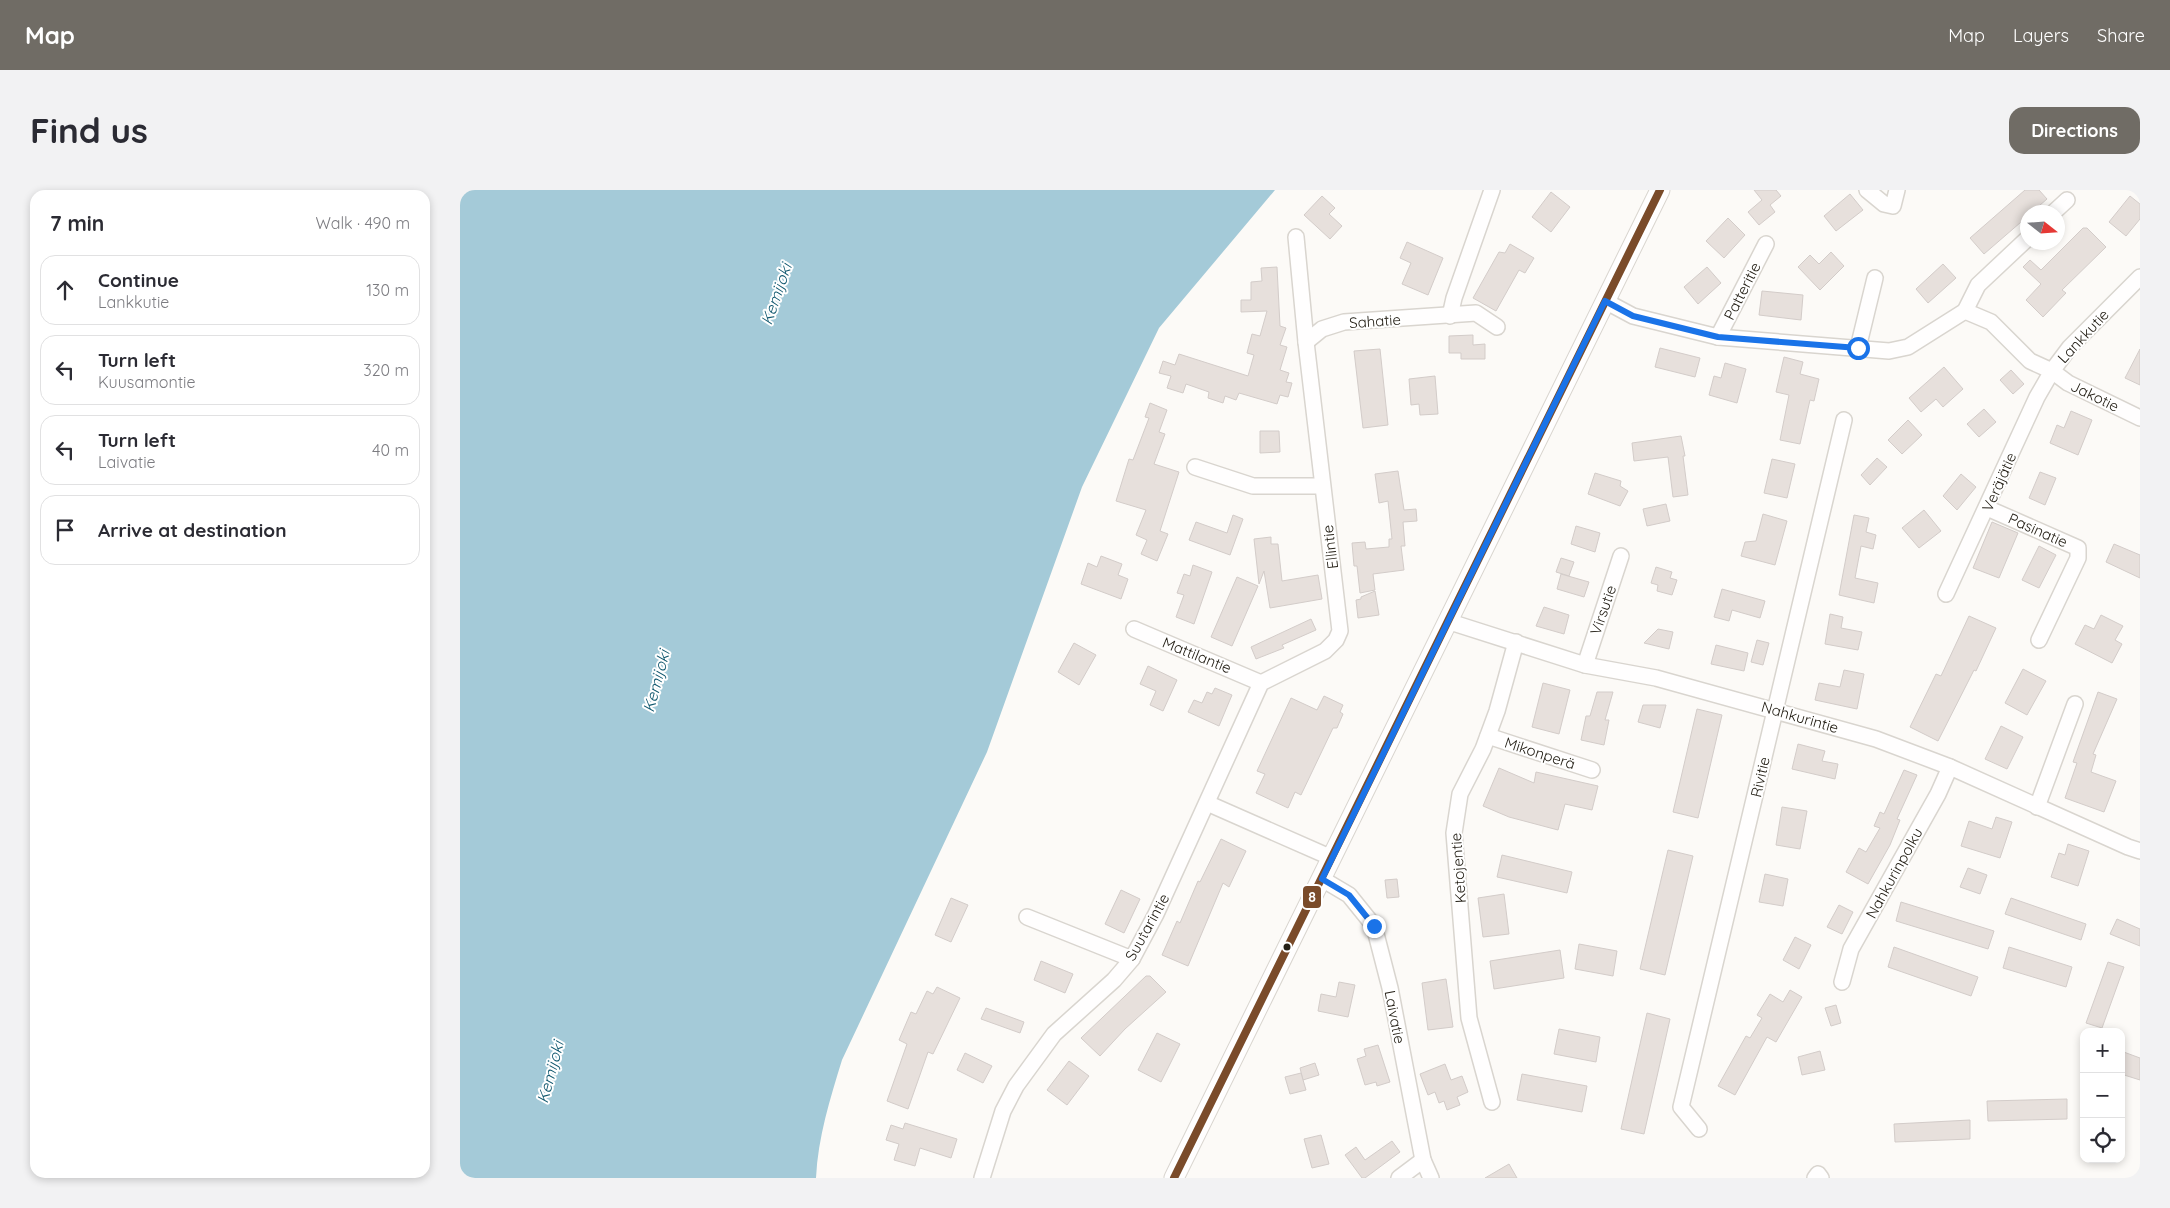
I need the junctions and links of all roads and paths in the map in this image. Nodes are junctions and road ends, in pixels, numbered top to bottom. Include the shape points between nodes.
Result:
1 (1492, 190) edge
2 (1660, 190) edge
3 (1867, 190) edge
4 (1896, 190) edge
5 (2067, 200) dead end
6 (2062, 205) edge
7 (1296, 237) dead end
8 (1766, 244) dead end
9 (2020, 246) edge
10 (2140, 277) edge
11 (1875, 278) dead end
12 (1605, 301) junction
13 (1965, 311) junction
14 (1450, 316) junction
15 (1497, 327) dead end
16 (1718, 337) junction
17 (1306, 342) junction
18 (1858, 348) junction
19 (2052, 371) junction
20 (2140, 418) edge
21 (1844, 420) dead end
22 (1195, 467) dead end
23 (1322, 486) junction
24 (1987, 508) junction
25 (1621, 556) dead end
26 (1946, 594) dead end
27 (1447, 621) junction
28 (1134, 629) dead end
29 (2039, 640) dead end
30 (1516, 642) junction
31 (1585, 665) junction
32 (1261, 683) junction
33 (2075, 704) dead end
34 (1776, 710) junction
35 (1488, 736) junction
36 (1950, 767) junction
37 (1592, 770) dead end
38 (1207, 803) junction
39 (2037, 806) junction
40 (2140, 851) edge
41 (1332, 858) junction
42 (1322, 879) junction
43 (1027, 917) dead end
44 (1132, 959) junction
45 (1842, 982) dead end
46 (1492, 1102) dead end
47 (1699, 1129) dead end
48 (1423, 1160) junction
49 (982, 1178) edge
50 (1174, 1178) edge
51 (1399, 1178) edge
52 (1431, 1178) edge

1 - 14 street
2 - 12 main road
3 - 4 street via 1884,204 1893,206
5 - 6 street
7 - 17 street, Ellintie
8 - 16 street, Patteritie
9 - 13 street via 1978,285
10 - 19 street, Lankkutie via 2070,347
11 - 18 street
12 - 16 street via 1633,316
12 - 27 main road
13 - 18 street via 1908,347 1888,351
13 - 19 street, Lankkutie via 1991,322 2030,361
14 - 15 street, Sahatie via 1476,313
14 - 17 street, Sahatie via 1344,322 1322,329
16 - 18 street
17 - 23 street, Ellintie
19 - 20 street, Jakotie via 2068,383
19 - 24 street, Veräjätie
21 - 34 street, Rivitie
22 - 23 street via 1253,486
23 - 32 street, Ellintie via 1340,631 1325,651
24 - 26 street, Veräjätie
24 - 29 street, Pasinatie via 2078,548 2078,558
25 - 31 street, Virsutie
27 - 30 street, Nahkurintie
27 - 41 main road
28 - 32 street, Mattilantie
30 - 31 street, Nahkurintie
30 - 35 street, Ketojentie
31 - 34 street, Nahkurintie via 1656,678
32 - 38 street
33 - 39 street
34 - 36 street, Nahkurintie via 1876,739
34 - 47 street, Rivitie via 1682,1107
35 - 37 street, Mikonperä
35 - 46 street, Ketojentie via 1460,794 1454,832 1469,1018
36 - 39 street, Nahkurintie
36 - 45 street, Nahkurinpolku via 1851,948
38 - 41 street
38 - 44 street, Suutarintie
39 - 40 street, Nahkurintie
41 - 42 main road
42 - 48 street, Laivatie via 1349,895 1374,926 1390,988
42 - 50 main road
43 - 44 street
44 - 49 street, Suutarintie via 1114,980 1054,1034 1016,1086 1003,1111
48 - 51 street
48 - 52 street, Laivatie

